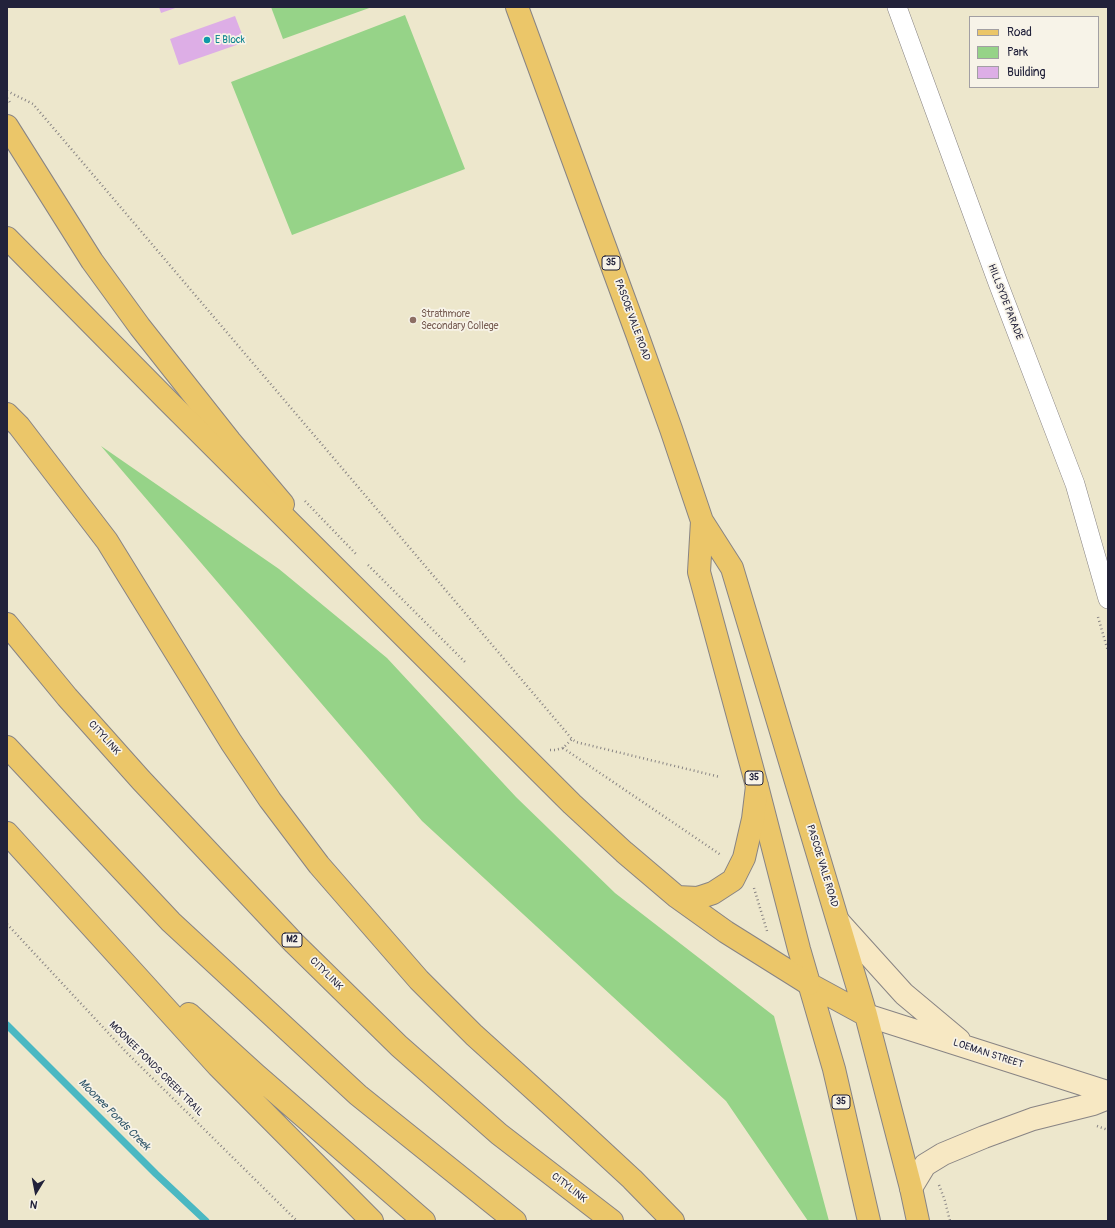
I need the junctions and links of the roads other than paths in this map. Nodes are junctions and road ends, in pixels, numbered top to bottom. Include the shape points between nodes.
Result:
1 (517, 7) edge
2 (897, 7) edge
3 (7, 126) edge
4 (7, 238) edge
5 (7, 414) edge
6 (702, 521) junction
7 (358, 591) junction
8 (1108, 599) edge
9 (7, 624) edge
10 (7, 747) edge
11 (757, 786) junction
12 (7, 833) edge
13 (677, 897) junction
14 (839, 922) junction
15 (95, 929) junction
16 (809, 984) junction
17 (866, 1015) junction
18 (966, 1046) junction
19 (1108, 1095) edge
20 (1108, 1098) edge
21 (911, 1188) junction
22 (372, 1221) edge
23 (424, 1221) edge
24 (514, 1221) edge
25 (612, 1221) edge
26 (673, 1221) edge
27 (869, 1221) edge
28 (918, 1221) edge

1 - 6 main road, PASCOE VALE ROAD / 35 via 638,334
2 - 8 street, HILLSYDE PARADE via 1075,484
3 - 7 main road via 92,261 140,326 230,441
4 - 7 main road
5 - 26 main road via 106,541 236,749 270,800 319,865 419,980 474,1035 632,1179
6 - 11 main road, PASCOE VALE ROAD / 35 via 699,572
6 - 14 main road, PASCOE VALE ROAD / 35 via 732,568
7 - 13 main road via 572,804
9 - 25 main road, CITYLINK / M2 via 67,697 141,780 294,943 399,1046 499,1134
10 - 24 main road via 170,922 358,1095
11 - 13 main road via 744,858 733,880 713,894 698,898
11 - 16 main road, PASCOE VALE ROAD / 35
12 - 15 main road
13 - 16 main road via 726,932
14 - 17 main road, PASCOE VALE ROAD / 35
14 - 18 street via 904,994
15 - 22 main road via 218,1066
15 - 23 main road via 255,1074
16 - 17 main road
16 - 27 main road, PASCOE VALE ROAD / 35 via 834,1069
17 - 18 street, LOEMAN STREET
17 - 21 main road, PASCOE VALE ROAD / 35
18 - 19 street, LOEMAN STREET via 1104,1091
20 - 21 street via 1033,1119 943,1154 925,1165
21 - 28 main road, PASCOE VALE ROAD / 35

